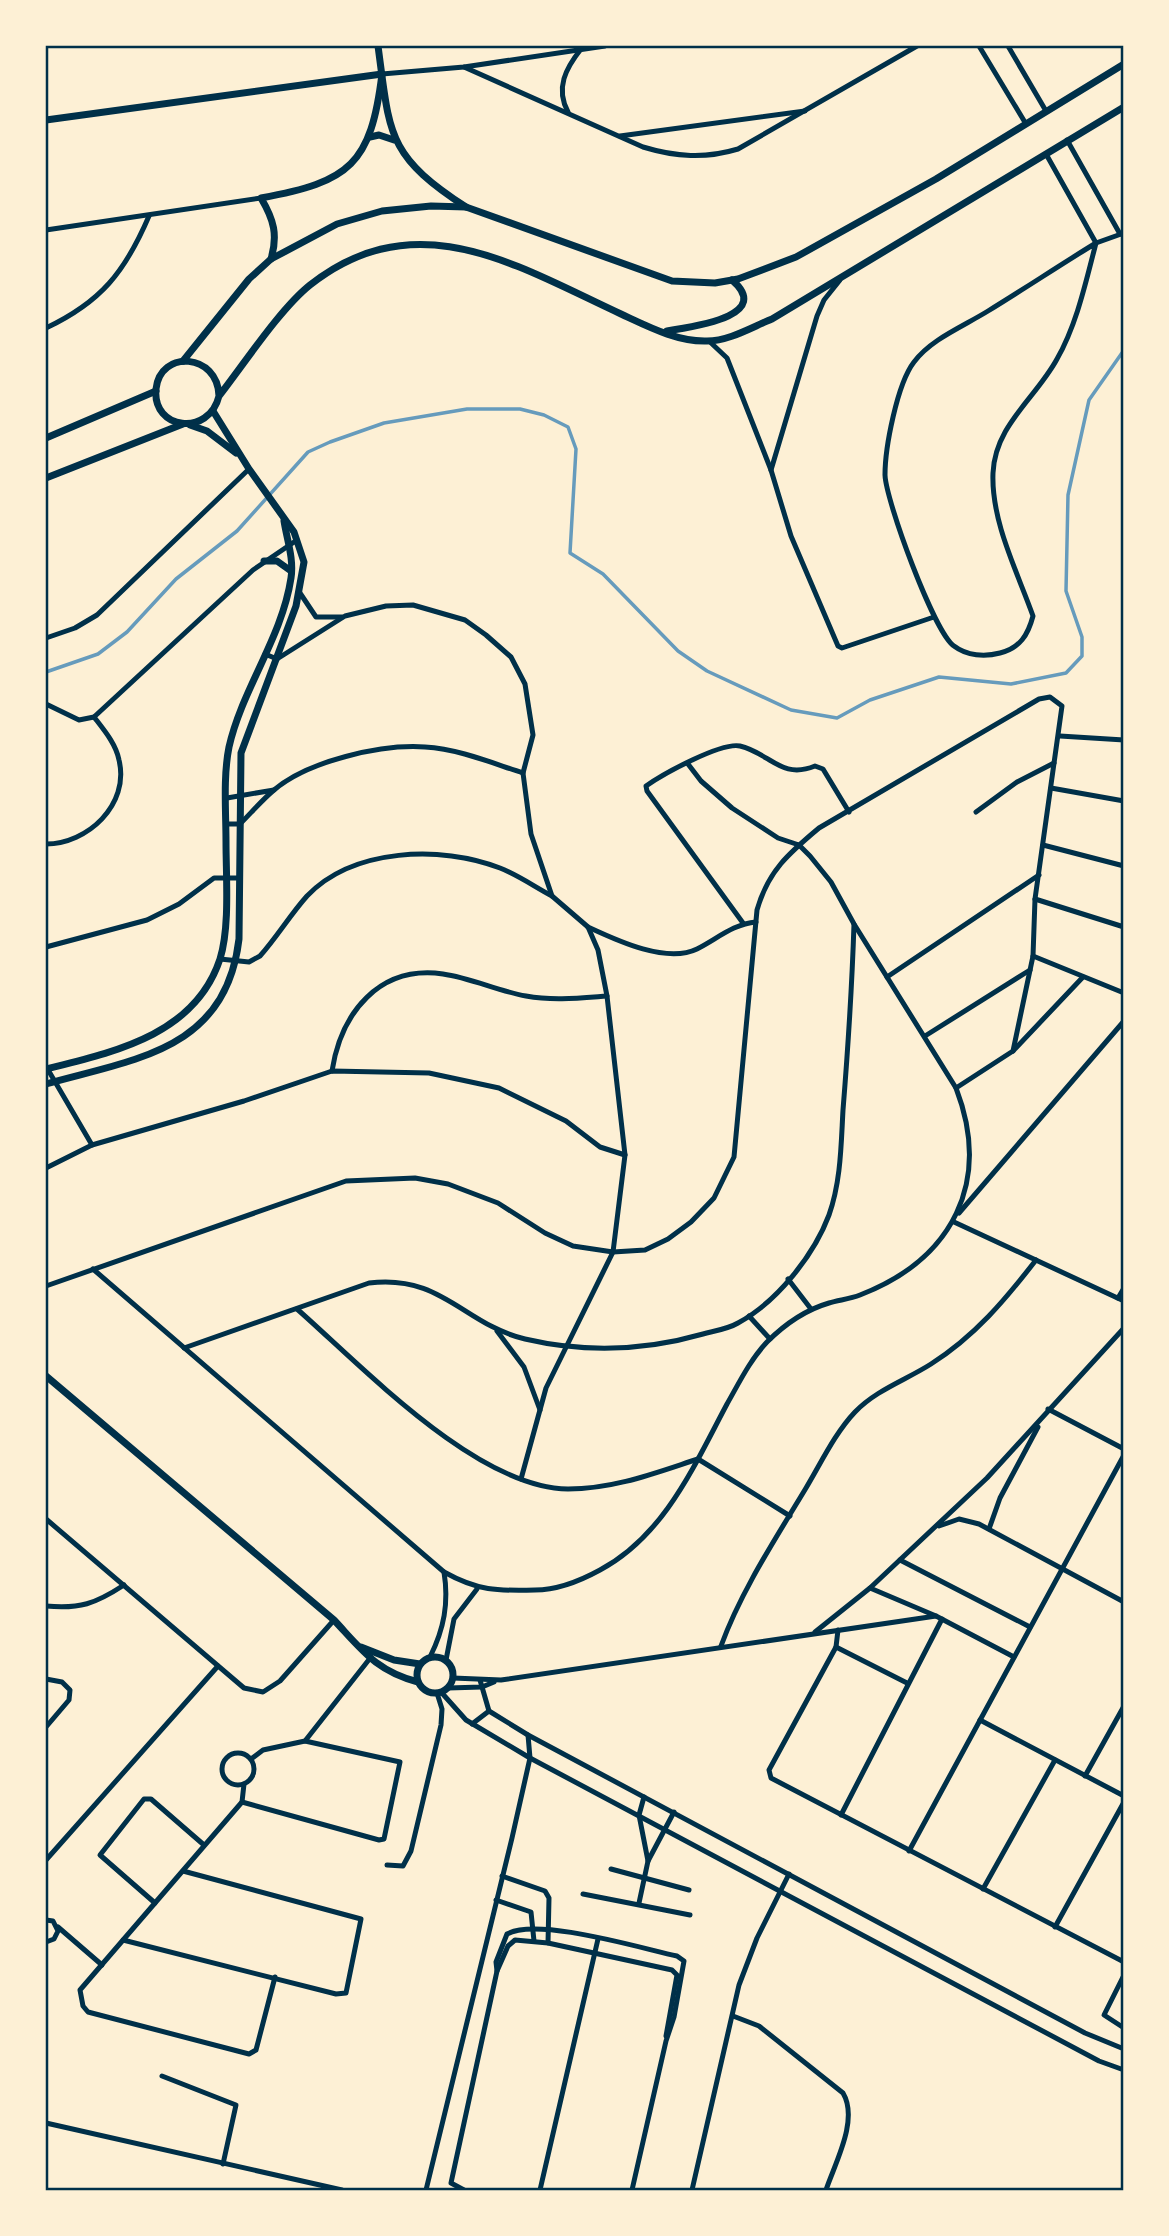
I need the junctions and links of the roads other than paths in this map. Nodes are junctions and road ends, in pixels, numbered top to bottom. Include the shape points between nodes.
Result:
1 (378, 46) edge
2 (605, 46) edge
3 (917, 46) edge
4 (979, 46) edge
5 (1008, 46) edge
6 (581, 49) junction
7 (1124, 64) edge
8 (464, 66) junction
9 (382, 74) junction
10 (1124, 107) edge
11 (808, 111) junction
12 (1046, 111) junction
13 (569, 114) junction
14 (46, 120) edge
15 (1026, 124) junction
16 (370, 137) junction
17 (619, 137) junction
18 (395, 140) junction
19 (1067, 140) junction
20 (1046, 154) junction
21 (261, 198) junction
22 (466, 207) junction
23 (149, 216) junction
24 (46, 230) edge
25 (1122, 233) edge
26 (1096, 243) junction
27 (271, 259) junction
28 (841, 279) junction
29 (732, 280) junction
30 (46, 328) edge
31 (663, 332) junction
32 (709, 341) junction
33 (183, 361) junction
34 (156, 391) junction
35 (219, 396) junction
36 (213, 411) junction
37 (186, 424) junction
38 (46, 438) edge
39 (242, 458) junction
40 (249, 469) junction
41 (771, 470) junction
42 (46, 478) edge
43 (281, 514) junction
44 (298, 540) junction
45 (288, 544) junction
46 (264, 561) junction
47 (291, 570) junction
48 (300, 593) junction
49 (345, 616) junction
50 (933, 617) junction
51 (46, 638) edge
52 (265, 654) junction
53 (277, 659) junction
54 (46, 704) edge
55 (94, 717) junction
56 (1060, 736) junction
57 (1124, 740) edge
58 (1054, 763) junction
59 (688, 764) junction
60 (523, 773) junction
61 (1051, 788) junction
62 (274, 790) junction
63 (239, 797) junction
64 (226, 798) junction
65 (1124, 801) edge
66 (849, 812) junction
67 (976, 812) dead end
68 (226, 824) junction
69 (240, 824) junction
70 (46, 844) edge
71 (799, 845) junction
72 (1043, 845) junction
73 (1124, 866) edge
74 (1040, 875) junction
75 (240, 877) junction
76 (226, 878) junction
77 (552, 896) junction
78 (1035, 899) junction
79 (756, 922) junction
80 (743, 923) junction
81 (853, 924) junction
82 (588, 927) junction
83 (1124, 927) edge
84 (46, 947) edge
85 (1033, 956) junction
86 (220, 959) junction
87 (235, 963) junction
88 (1030, 970) junction
89 (887, 977) junction
90 (1083, 977) junction
91 (1124, 993) edge
92 (607, 996) junction
93 (1124, 1021) edge
94 (925, 1036) junction
95 (1013, 1051) junction
96 (46, 1068) edge
97 (332, 1071) junction
98 (50, 1083) edge
99 (956, 1088) junction
100 (92, 1145) junction
101 (625, 1155) junction
102 (46, 1168) edge
103 (957, 1215) junction
104 (954, 1222) junction
105 (613, 1252) junction
106 (1036, 1260) junction
107 (93, 1269) junction
108 (788, 1279) junction
109 (46, 1286) edge
110 (1124, 1288) edge
111 (1121, 1300) edge
112 (296, 1309) junction
113 (811, 1309) junction
114 (749, 1316) junction
115 (1124, 1328) edge
116 (497, 1331) junction
117 (770, 1339) junction
118 (564, 1347) junction
119 (184, 1348) junction
120 (46, 1376) edge
121 (1048, 1409) junction
122 (540, 1410) junction
123 (1042, 1418) junction
124 (1124, 1449) edge
125 (1124, 1455) edge
126 (698, 1459) junction
127 (521, 1479) junction
128 (790, 1516) junction
129 (46, 1519) edge
130 (932, 1529) junction
131 (989, 1529) junction
132 (900, 1560) junction
133 (1062, 1568) junction
134 (444, 1572) junction
135 (124, 1586) junction
136 (477, 1588) junction
137 (870, 1588) junction
138 (1124, 1602) edge
139 (46, 1606) edge
140 (939, 1618) junction
141 (334, 1620) junction
142 (1030, 1627) junction
143 (838, 1630) junction
144 (814, 1632) junction
145 (721, 1646) junction
146 (836, 1647) junction
147 (371, 1656) junction
148 (430, 1657) junction
149 (1014, 1657) junction
150 (446, 1660) junction
151 (420, 1664) junction
152 (218, 1666) junction
153 (453, 1678) junction
154 (46, 1679) edge
155 (418, 1682) junction
156 (907, 1683) junction
157 (481, 1684) junction
158 (442, 1691) junction
159 (1124, 1706) edge
160 (489, 1711) junction
161 (980, 1720) junction
162 (472, 1724) junction
163 (46, 1727) edge
164 (528, 1735) junction
165 (305, 1741) junction
166 (530, 1758) junction
167 (251, 1759) junction
168 (1055, 1760) junction
169 (1085, 1776) junction
170 (244, 1784) junction
171 (644, 1797) junction
172 (1124, 1797) edge
173 (242, 1802) junction
174 (1124, 1802) edge
175 (674, 1812) junction
176 (639, 1815) junction
177 (841, 1815) junction
178 (666, 1830) junction
179 (204, 1845) junction
180 (909, 1851) junction
181 (46, 1860) edge
182 (648, 1861) junction
183 (387, 1865) dead end
184 (611, 1868) dead end
185 (183, 1871) junction
186 (789, 1874) junction
187 (502, 1876) junction
188 (644, 1878) junction
189 (689, 1889) dead end
190 (983, 1889) junction
191 (781, 1891) junction
192 (583, 1894) dead end
193 (496, 1900) junction
194 (155, 1903) junction
195 (639, 1903) junction
196 (690, 1915) dead end
197 (46, 1920) edge
198 (58, 1927) junction
199 (1055, 1927) junction
200 (534, 1928) junction
201 (550, 1929) junction
202 (598, 1939) junction
203 (123, 1940) junction
204 (534, 1941) junction
205 (46, 1942) edge
206 (548, 1943) junction
207 (595, 1953) junction
208 (1124, 1962) edge
209 (102, 1965) junction
210 (497, 1971) junction
211 (1124, 1975) edge
212 (275, 1977) junction
213 (733, 2016) junction
214 (1124, 2028) edge
215 (666, 2041) junction
216 (1124, 2049) edge
217 (1124, 2070) edge
218 (162, 2076) dead end
219 (46, 2123) edge
220 (223, 2164) junction
221 (342, 2190) edge
222 (426, 2190) edge
223 (464, 2190) edge
224 (540, 2190) edge
225 (632, 2190) edge
226 (692, 2190) edge
227 (826, 2190) edge

1 - 9 street
2 - 6 street
3 - 11 street
4 - 15 street
5 - 12 street
6 - 8 street
6 - 13 street via 562,82 562,100
7 - 12 street
8 - 9 street
8 - 13 street
9 - 14 street
9 - 16 street
9 - 18 street
10 - 19 street
11 - 17 street
11 - 17 street via 738,149 715,155 666,154
12 - 15 street
13 - 17 street
15 - 29 street via 796,257
16 - 18 street
16 - 21 street via 352,162 330,180
18 - 22 street via 432,185
19 - 20 street
19 - 25 street
20 - 26 street
20 - 28 street
21 - 23 street
21 - 27 street via 274,222 276,241
22 - 27 street via 382,211 337,225
22 - 29 street via 654,276 687,284
23 - 24 street
23 - 30 street via 119,273 94,301
25 - 26 street
26 - 50 street via 944,337 913,363 906,376 892,430 886,483
26 - 50 street via 1067,340 1006,428 996,452 994,501 1032,616 1025,637 991,655 964,652 953,646
27 - 33 street
28 - 32 street via 772,319
28 - 41 street via 817,316
29 - 31 street via 744,297 734,314
31 - 32 street
31 - 35 street via 493,255 449,244 402,244 360,256 309,286
32 - 41 street via 727,358
33 - 34 street via 167,368
33 - 35 street via 209,370 219,386
34 - 37 street via 163,413
34 - 38 street
35 - 36 street
36 - 37 street
36 - 39 street
37 - 39 street via 207,431
37 - 42 street
39 - 40 street
40 - 43 street
40 - 51 street via 97,615
41 - 50 street via 791,536 838,646
43 - 44 street
43 - 45 street
44 - 45 street
44 - 48 street via 304,562
45 - 46 street
45 - 47 street
46 - 47 street via 277,561
46 - 55 street
47 - 52 street via 285,602
48 - 49 street via 316,617
48 - 53 street
49 - 53 street
49 - 60 street via 413,605 465,620 511,657 531,708 533,734
52 - 53 street
52 - 64 street via 229,750
53 - 63 street via 242,753
54 - 55 street via 79,720
55 - 70 street via 119,758 118,792 93,829 73,840
56 - 57 street
56 - 58 street
56 - 66 street via 1062,706 1050,697 1039,699
58 - 61 street
58 - 67 street via 1017,782
59 - 66 street via 729,745 741,746 792,771 818,767
59 - 71 street via 732,808 778,838
59 - 80 street via 646,786 647,791
60 - 62 street via 458,752 397,747 328,761
60 - 77 street via 531,834
61 - 65 street
61 - 72 street
62 - 63 street
62 - 69 street
63 - 64 street
63 - 69 street
64 - 68 street
66 - 71 street
68 - 69 street
68 - 76 street
69 - 75 street
71 - 79 street via 765,884
71 - 81 street via 831,882
72 - 73 street
72 - 74 street
74 - 78 street
74 - 89 street
75 - 76 street
75 - 87 street
76 - 84 street via 206,880 179,904 147,920
76 - 86 street
77 - 82 street
77 - 87 street via 502,868 460,857 368,860 342,871 308,895 260,956
78 - 83 street
78 - 85 street
79 - 80 street
79 - 105 street via 734,1157 714,1198 691,1222 645,1250
80 - 82 street via 683,953 627,945
81 - 89 street
81 - 108 street via 838,1183 828,1216
82 - 92 street via 598,950
85 - 88 street
85 - 90 street
86 - 87 street
86 - 96 street via 205,989 171,1025 133,1045
87 - 98 street via 220,999 181,1038 141,1059
88 - 94 street
88 - 95 street
89 - 94 street
90 - 91 street
90 - 95 street
92 - 97 street via 527,996 442,974 402,975 362,999 335,1048
92 - 101 street
93 - 103 street
94 - 99 street
95 - 99 street
96 - 98 street
97 - 100 street
97 - 101 street via 429,1073 499,1088 566,1121 600,1147
98 - 100 street
99 - 103 street via 965,1111 969,1147 969,1180
100 - 102 street
101 - 105 street
103 - 104 street
104 - 106 street
104 - 113 street via 924,1259 895,1279 858,1296
105 - 107 street via 573,1246 498,1203 448,1184 391,1178 346,1181
105 - 118 street
106 - 111 street
106 - 128 street via 989,1319 964,1341 855,1412
107 - 109 street
107 - 119 street
108 - 113 street
108 - 114 street
110 - 111 street
112 - 116 street via 386,1281 441,1294
112 - 119 street
112 - 127 street via 442,1436
113 - 117 street
114 - 117 street
114 - 118 street via 737,1324 681,1340 625,1349
115 - 121 street
116 - 118 street
116 - 122 street via 524,1367
117 - 126 street via 746,1370
118 - 122 street
119 - 134 street
120 - 141 street
121 - 123 street
121 - 124 street
122 - 127 street
123 - 130 street
123 - 131 street
125 - 133 street
126 - 127 street via 598,1487 566,1489
126 - 128 street
126 - 136 street via 664,1514 624,1557 580,1581 549,1590
128 - 145 street
129 - 135 street
130 - 131 street via 959,1519
130 - 132 street
131 - 133 street
132 - 137 street
132 - 142 street
133 - 138 street
133 - 142 street
134 - 136 street
134 - 148 street via 446,1611
135 - 139 street via 97,1603
135 - 152 street
136 - 150 street via 454,1619
137 - 140 street
137 - 144 street
140 - 143 street
140 - 149 street
140 - 156 street
141 - 147 street
141 - 152 street via 280,1681 264,1692 244,1688
142 - 149 street
143 - 144 street
143 - 146 street
144 - 145 street
145 - 157 street
146 - 156 street
146 - 177 street via 769,1775
147 - 151 street
147 - 155 street via 391,1673
147 - 165 street
148 - 150 street
148 - 151 street
149 - 161 street
150 - 153 street
151 - 155 street
152 - 181 street
153 - 157 street
153 - 158 street
154 - 163 street via 68,1686 69,1700
155 - 158 street via 424,1689
156 - 177 street
157 - 158 street
157 - 160 street
158 - 162 street
158 - 183 street via 441,1725 411,1851 403,1866
159 - 169 street
160 - 162 street
160 - 164 street
161 - 168 street
161 - 180 street
162 - 166 street
164 - 166 street
164 - 171 street
165 - 167 street via 263,1750
165 - 173 street via 400,1762 384,1839
166 - 176 street
166 - 187 street
167 - 170 street via 252,1777
167 - 170 street via 236,1753 223,1766 228,1780
168 - 169 street
168 - 190 street
169 - 172 street
170 - 173 street
171 - 175 street
171 - 176 street
173 - 179 street
174 - 199 street
175 - 178 street
175 - 186 street
176 - 178 street
176 - 182 street
177 - 180 street
178 - 182 street
178 - 191 street
179 - 185 street
179 - 194 street via 151,1799 144,1799 100,1855
180 - 190 street
182 - 188 street
184 - 188 street
185 - 194 street
185 - 212 street via 360,1919 344,1995
186 - 191 street
186 - 216 street via 1085,2033
187 - 193 street
187 - 201 street via 545,1891
188 - 189 street
188 - 195 street
190 - 199 street
191 - 213 street via 757,1938
191 - 217 street via 1099,2061
192 - 195 street
193 - 200 street via 527,1908 534,1917
193 - 222 street
194 - 203 street
195 - 196 street
197 - 198 street
198 - 205 street via 54,1939
198 - 209 street
199 - 208 street
200 - 201 street
200 - 204 street
200 - 210 street via 507,1934
201 - 202 street
201 - 206 street
202 - 207 street
202 - 215 street via 684,1961
203 - 209 street
203 - 212 street
204 - 206 street
204 - 210 street via 511,1942
206 - 207 street
207 - 215 street via 676,1972
207 - 224 street
209 - 212 street via 80,1990 88,2011 249,2054 256,2050
210 - 223 street via 451,2183
211 - 214 street via 1104,2015
213 - 226 street
213 - 227 street via 759,2026 843,2093 849,2104
215 - 225 street
218 - 220 street via 236,2105
219 - 220 street
220 - 221 street

